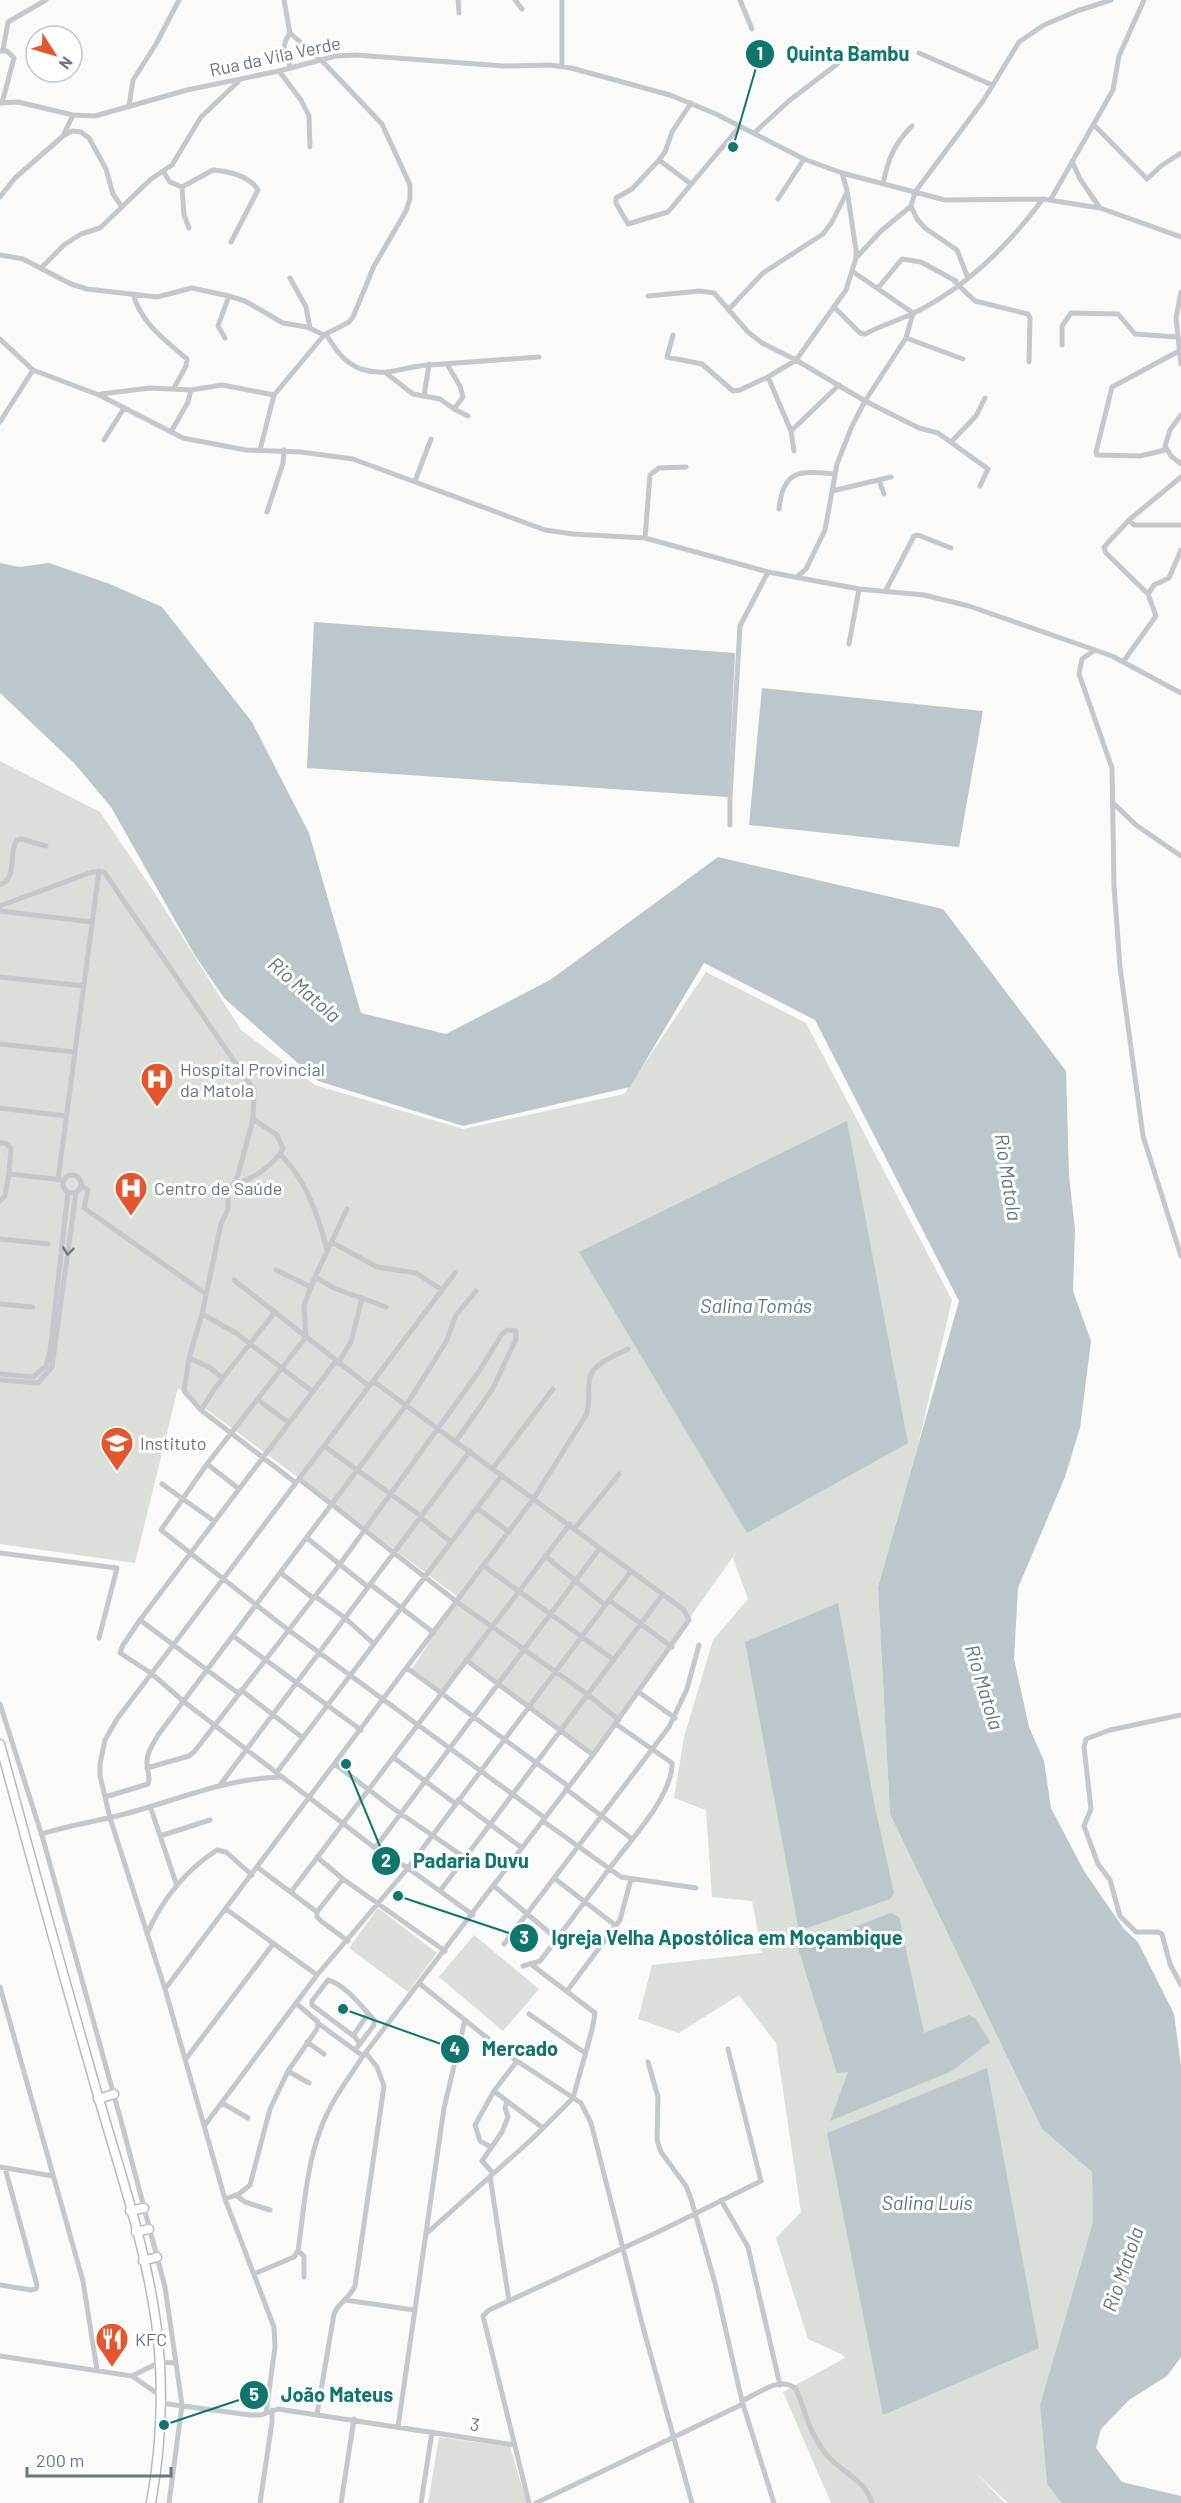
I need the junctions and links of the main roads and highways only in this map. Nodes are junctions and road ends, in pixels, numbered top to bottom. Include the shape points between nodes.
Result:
1 (0, 1744) edge
2 (114, 2094) road end
3 (99, 2099) junction
4 (144, 2208) road end
5 (130, 2211) junction
6 (149, 2229) road end
7 (136, 2232) junction
8 (157, 2257) road end
9 (143, 2261) junction
10 (151, 2503) edge

1 - 3 main road
2 - 3 main road
3 - 5 main road
4 - 5 main road
5 - 7 main road
6 - 7 main road
7 - 9 main road
8 - 9 main road
9 - 10 main road via 160,2362 160,2443

